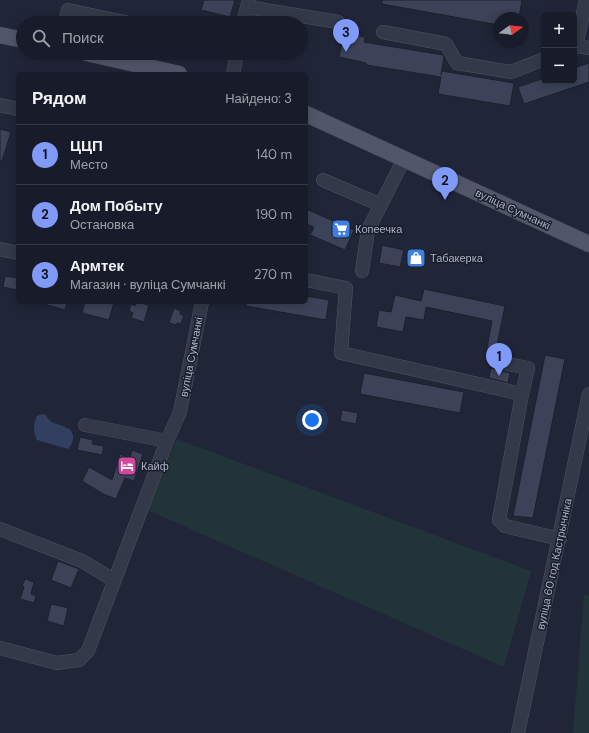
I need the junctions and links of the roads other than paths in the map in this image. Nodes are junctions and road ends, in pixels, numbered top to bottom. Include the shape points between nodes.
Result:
1 (586, 0) edge
2 (248, 3) edge
3 (245, 16) edge
4 (338, 22) dead end
5 (383, 32) dead end
6 (0, 35) edge
7 (16, 38) edge
8 (580, 47) edge
9 (143, 60) edge
10 (236, 60) edge
11 (541, 60) edge
12 (174, 72) edge
13 (233, 72) edge
14 (0, 105) edge
15 (16, 109) edge
16 (308, 115) edge
17 (404, 159) junction
18 (323, 180) dead end
19 (380, 205) junction
20 (589, 244) edge
21 (0, 249) edge
22 (16, 253) edge
23 (362, 271) dead end
24 (308, 280) edge
25 (202, 304) edge
26 (502, 363) dead end
27 (522, 394) junction
28 (589, 394) edge
29 (85, 426) dead end
30 (167, 441) junction
31 (0, 529) edge
32 (560, 539) junction
33 (114, 580) junction
34 (0, 648) edge
35 (518, 733) edge

1 - 8 street
2 - 3 street
2 - 4 street
5 - 11 street via 446,44 457,64 511,72
6 - 7 main road
9 - 12 main road
10 - 13 street
14 - 15 street
16 - 17 main road, вуліца Сумчанкі
17 - 19 street
17 - 20 main road, вуліца Сумчанкі
18 - 19 street
19 - 23 street via 368,230
21 - 22 street
24 - 27 street via 346,288 340,353
25 - 30 street, вуліца Сумчанкі via 180,412
26 - 27 street via 528,368
27 - 32 street via 499,520 504,526
28 - 32 street, вуліца 60 год Кастрычніка
29 - 30 street
30 - 33 street, вуліца Сумчанкі
31 - 33 street via 82,561
32 - 35 street, вуліца 60 год Кастрычніка
33 - 34 street, вуліца Сумчанкі via 88,651 79,660 57,663

